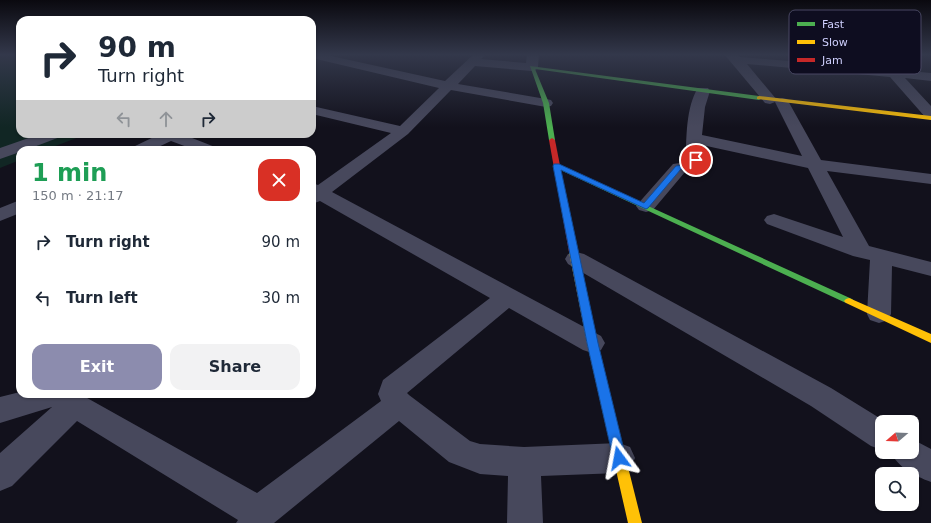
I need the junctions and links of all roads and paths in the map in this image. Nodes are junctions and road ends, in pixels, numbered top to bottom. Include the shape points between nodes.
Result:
1 (416, 78) edge
2 (457, 78) edge
3 (536, 78) edge
4 (613, 78) edge
5 (754, 78) edge
6 (898, 78) edge
7 (450, 86) junction
8 (703, 91) junction
9 (776, 101) junction
10 (546, 103) junction
11 (316, 111) edge
12 (931, 117) edge
13 (403, 131) junction
14 (43, 138) edge
15 (165, 138) edge
16 (179, 138) edge
17 (694, 138) junction
18 (22, 146) edge
19 (148, 146) edge
20 (199, 146) edge
21 (16, 148) edge
22 (0, 154) edge
23 (815, 164) junction
24 (556, 166) junction
25 (931, 179) edge
26 (316, 192) edge
27 (316, 194) edge
28 (646, 206) junction
29 (16, 208) edge
30 (0, 215) edge
31 (774, 220) dead end
32 (871, 254) junction
33 (576, 259) junction
34 (931, 269) edge
35 (507, 297) junction
36 (879, 314) junction
37 (931, 339) edge
38 (592, 343) junction
39 (61, 398) edge
40 (399, 404) junction
41 (0, 410) edge
42 (875, 432) edge
43 (619, 458) junction
44 (918, 459) edge
45 (524, 462) junction
46 (931, 467) edge
47 (0, 474) edge
48 (256, 518) edge
49 (525, 523) edge
50 (634, 523) edge

1 - 7 street
2 - 7 street
3 - 10 street
4 - 8 street
5 - 9 street
6 - 12 street
7 - 10 street
7 - 13 street
8 - 9 street
8 - 17 street
9 - 12 street
9 - 23 street
10 - 24 street
11 - 13 street
13 - 26 street
14 - 18 street
15 - 19 street
16 - 20 street
17 - 23 street
17 - 28 street via 695,163 679,168
21 - 22 street
23 - 25 street
23 - 32 street
24 - 28 street
24 - 33 street
27 - 35 street
28 - 36 street
29 - 30 street
31 - 32 street
32 - 34 street
32 - 36 street
33 - 38 street
33 - 42 street via 821,397
35 - 38 street
35 - 40 street via 393,388 392,394
36 - 37 street
38 - 43 street
39 - 41 street
39 - 47 street
39 - 48 street
40 - 45 street via 460,452 480,459
40 - 48 street
43 - 45 street
43 - 50 street
44 - 46 street
45 - 49 street

